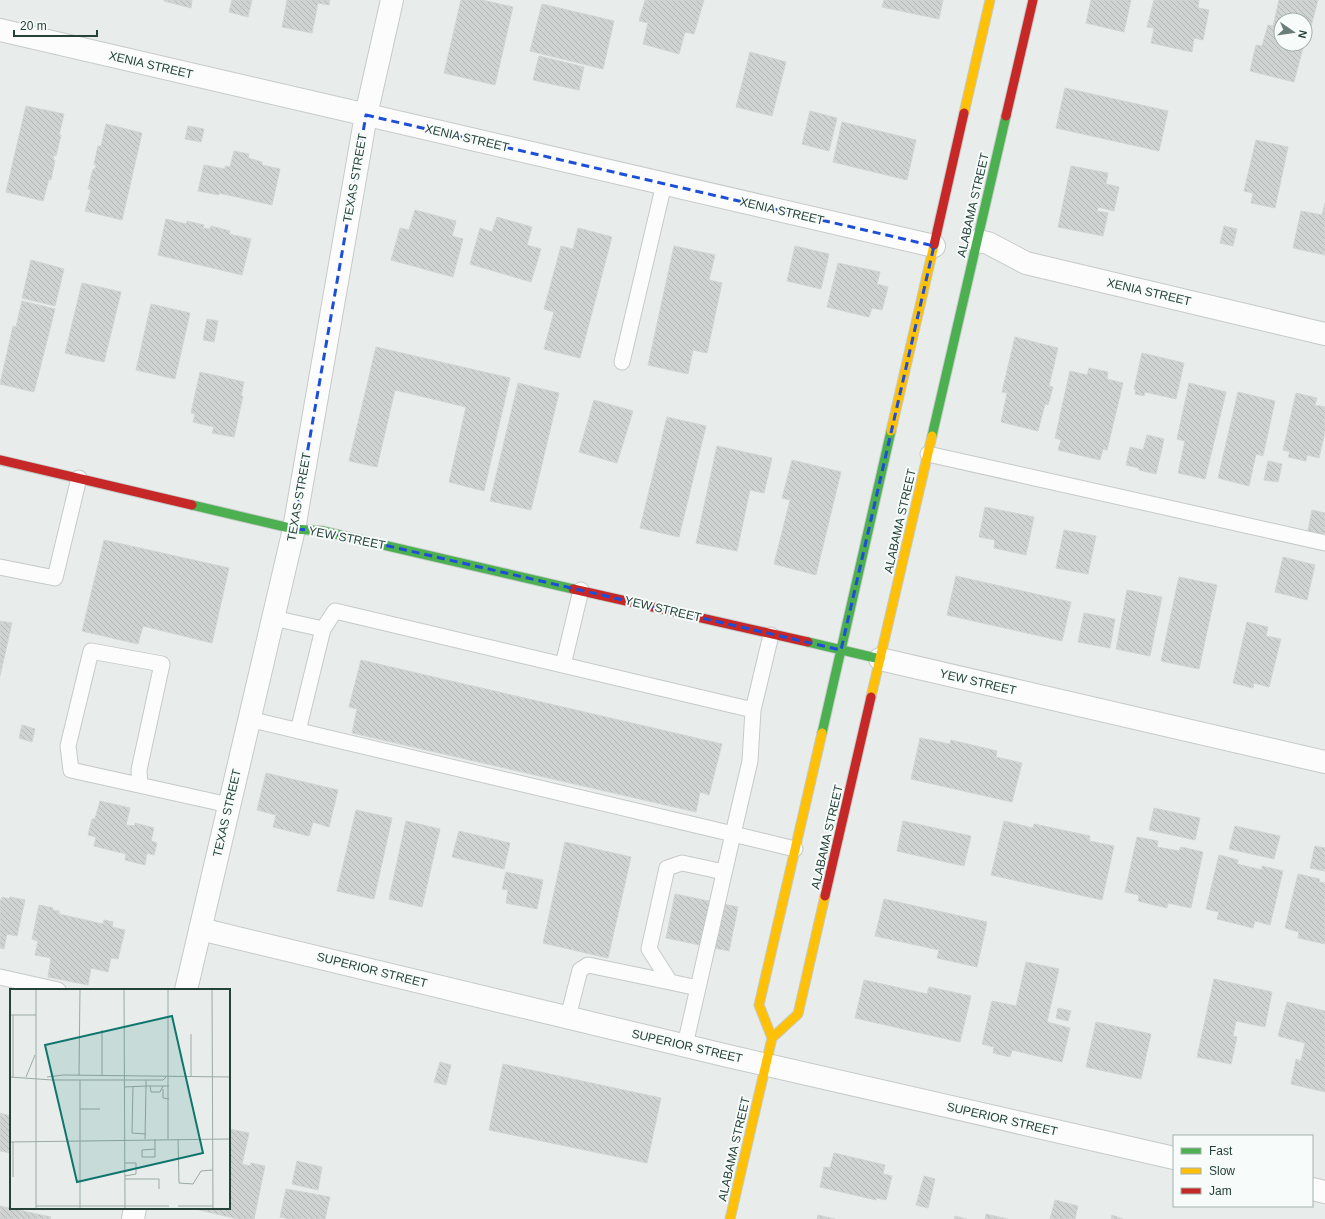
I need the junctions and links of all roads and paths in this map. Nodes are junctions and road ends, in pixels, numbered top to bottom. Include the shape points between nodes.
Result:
1 (392, 0) edge
2 (990, 0) edge
3 (1033, 0) edge
4 (0, 30) edge
5 (366, 115) junction
6 (664, 184) junction
7 (977, 241) junction
8 (934, 246) junction
9 (1325, 334) edge
10 (622, 362) dead end
11 (928, 454) junction
12 (0, 460) edge
13 (79, 478) junction
14 (294, 529) junction
15 (1325, 543) edge
16 (0, 567) edge
17 (581, 590) junction
18 (273, 618) junction
19 (323, 629) junction
20 (771, 635) junction
21 (841, 650) junction
22 (880, 659) junction
23 (564, 665) junction
24 (753, 710) junction
25 (249, 719) junction
26 (298, 731) junction
27 (1325, 762) edge
28 (140, 785) junction
29 (229, 805) junction
30 (733, 834) junction
31 (795, 849) junction
32 (724, 872) junction
33 (200, 928) junction
34 (0, 977) edge
35 (670, 982) junction
36 (698, 988) junction
37 (54, 989) edge
38 (186, 989) edge
39 (568, 1017) junction
40 (772, 1038) junction
41 (685, 1045) junction
42 (766, 1064) junction
43 (1173, 1158) edge
44 (1313, 1190) edge
45 (1325, 1192) edge
46 (135, 1209) edge
47 (133, 1219) edge
48 (730, 1219) edge

1 - 5 street, TEXAS STREET
2 - 8 main road
3 - 7 main road, ALABAMA STREET
4 - 5 street, XENIA STREET
5 - 6 street, XENIA STREET
5 - 14 street, TEXAS STREET
6 - 8 street, XENIA STREET
6 - 10 lane
7 - 9 street, XENIA STREET via 988,243 1026,263
7 - 11 main road, ALABAMA STREET
8 - 21 main road
11 - 15 lane
11 - 22 main road, ALABAMA STREET
12 - 13 main road, YEW STREET
13 - 14 main road, YEW STREET
13 - 16 lane via 55,578
14 - 17 main road, YEW STREET via 323,531
14 - 18 street, TEXAS STREET
17 - 20 main road, YEW STREET
17 - 23 lane
18 - 19 lane
18 - 25 street, TEXAS STREET
19 - 23 lane via 335,611
19 - 26 lane
20 - 21 main road, YEW STREET
20 - 24 lane
21 - 22 main road, YEW STREET
21 - 31 main road
22 - 27 street, YEW STREET
22 - 40 main road, ALABAMA STREET via 798,1014
23 - 24 lane
24 - 30 lane via 750,761
25 - 26 lane
25 - 29 street, TEXAS STREET
26 - 30 lane
28 - 28 lane via 71,770 68,746 91,650 162,664 139,770
28 - 29 lane
29 - 33 street, TEXAS STREET
30 - 31 lane
30 - 32 lane
31 - 40 main road via 759,1005
32 - 35 lane via 682,863 667,868 649,949
32 - 36 lane
33 - 38 street, TEXAS STREET
33 - 39 street, SUPERIOR STREET
34 - 37 lane
35 - 36 lane
35 - 39 lane via 588,965 580,970
36 - 41 lane
39 - 41 street, SUPERIOR STREET
40 - 42 main road, ALABAMA STREET
41 - 42 street, SUPERIOR STREET
42 - 43 street, SUPERIOR STREET
42 - 48 main road, ALABAMA STREET
44 - 45 street
46 - 47 street

